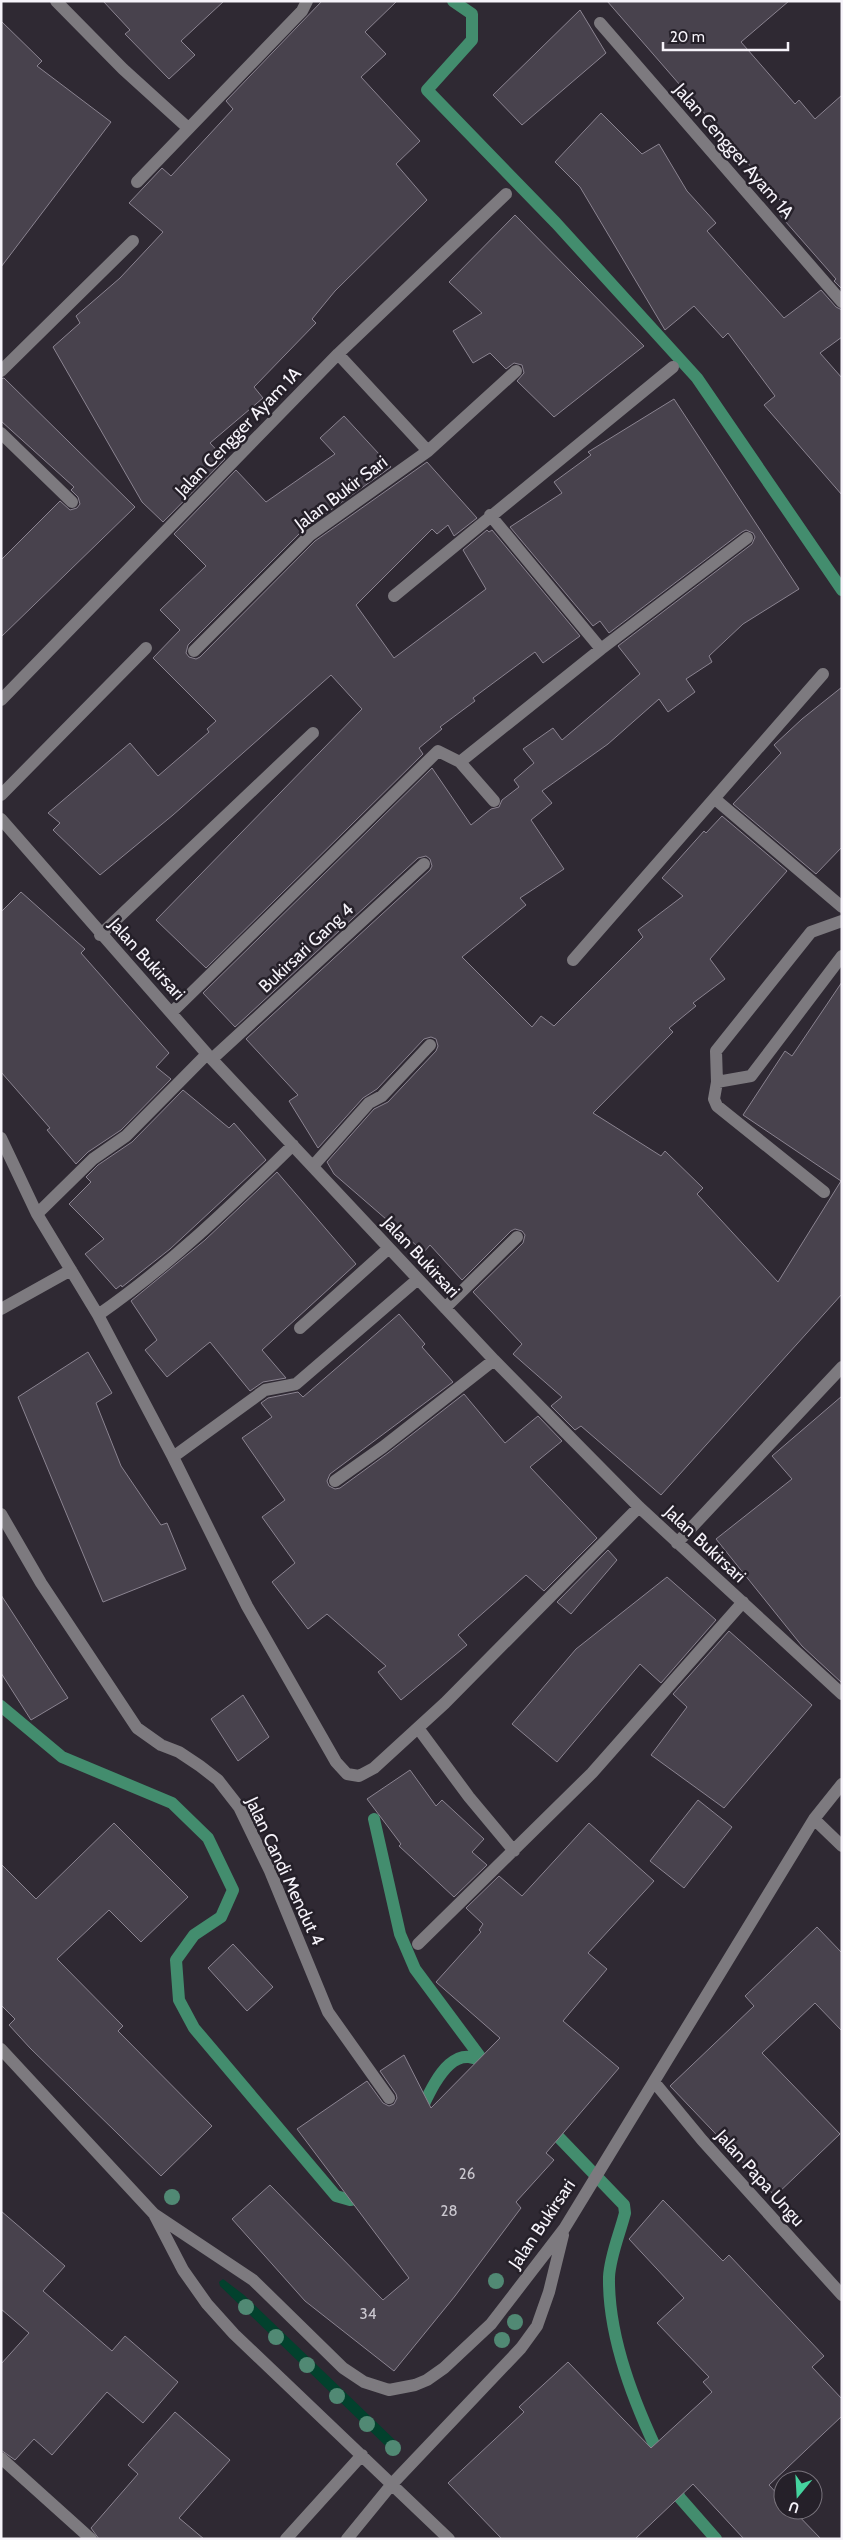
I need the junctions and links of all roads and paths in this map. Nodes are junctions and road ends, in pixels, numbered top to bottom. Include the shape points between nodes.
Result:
1 (56, 1) edge
2 (307, 1) edge
3 (600, 24) dead end
4 (188, 128) junction
5 (138, 182) dead end
6 (506, 194) dead end
7 (134, 241) dead end
8 (842, 302) edge
9 (338, 354) junction
10 (673, 367) dead end
11 (1, 371) edge
12 (516, 371) dead end
13 (1, 433) edge
14 (428, 451) junction
15 (72, 502) dead end
16 (490, 515) junction
17 (747, 538) dead end
18 (394, 596) dead end
19 (146, 648) dead end
20 (601, 649) junction
21 (194, 651) dead end
22 (823, 674) dead end
23 (1, 700) edge
24 (313, 733) dead end
25 (460, 762) junction
26 (1, 795) edge
27 (715, 799) junction
28 (494, 801) dead end
29 (1, 819) edge
30 (424, 864) dead end
31 (842, 907) edge
32 (842, 921) edge
33 (100, 935) junction
34 (842, 956) edge
35 (573, 960) dead end
36 (172, 1012) junction
37 (430, 1045) dead end
38 (210, 1056) junction
39 (717, 1082) junction
40 (1, 1138) edge
41 (294, 1145) junction
42 (313, 1166) junction
43 (824, 1192) dead end
44 (37, 1214) junction
45 (517, 1237) dead end
46 (389, 1248) junction
47 (72, 1270) junction
48 (418, 1279) junction
49 (445, 1308) junction
50 (1, 1309) edge
51 (98, 1315) junction
52 (300, 1328) dead end
53 (494, 1360) junction
54 (842, 1367) edge
55 (173, 1457) junction
56 (335, 1480) dead end
57 (638, 1507) junction
58 (1, 1514) edge
59 (678, 1543) junction
60 (743, 1602) junction
61 (842, 1694) edge
62 (418, 1728) junction
63 (842, 1784) edge
64 (814, 1819) junction
65 (842, 1846) edge
66 (514, 1851) junction
67 (418, 1944) dead end
68 (1, 2049) edge
69 (655, 2083) junction
70 (389, 2098) dead end
71 (154, 2214) junction
72 (564, 2229) junction
73 (842, 2295) edge
74 (362, 2455) junction
75 (1, 2458) edge
76 (392, 2484) junction
77 (91, 2539) edge
78 (286, 2539) edge
79 (347, 2539) edge
80 (449, 2539) edge

1 - 4 street
2 - 4 street via 302,10
3 - 8 street, Jalan Cengger Ayam 1A
4 - 5 street
6 - 9 street, Jalan Cengger Ayam 1A
7 - 11 street
9 - 14 street
9 - 23 street, Jalan Cengger Ayam 1A
10 - 16 street
12 - 14 street, Jalan Bukir Sari
13 - 15 street
14 - 21 street, Jalan Bukir Sari via 310,535
16 - 18 street
16 - 20 street
17 - 20 street
19 - 26 street
20 - 25 street
22 - 27 street
24 - 33 street
25 - 28 street
25 - 36 street via 438,752
27 - 31 street
27 - 35 street
29 - 33 street, Jalan Bukirsari
30 - 38 street, Bukirsari Gang 4
32 - 39 street via 811,932 716,1050
33 - 36 street, Jalan Bukirsari
34 - 39 street via 751,1076
36 - 38 street, Jalan Bukirsari
37 - 42 street via 382,1096 369,1103
38 - 41 street, Jalan Bukirsari
38 - 44 street, Bukirsari Gang 4 via 126,1136 93,1159
39 - 43 street via 714,1099 720,1110
40 - 44 street
41 - 42 street, Jalan Bukirsari
41 - 51 street via 206,1231
42 - 46 street, Jalan Bukirsari
44 - 47 street
45 - 49 street
46 - 48 street, Jalan Bukirsari
46 - 52 street
47 - 50 street
47 - 51 street
48 - 49 street, Jalan Bukirsari
48 - 55 street via 296,1384 265,1390
49 - 53 street, Jalan Bukirsari
51 - 55 street
53 - 56 street via 383,1447
53 - 57 street, Jalan Bukirsari
54 - 59 street
55 - 62 street via 247,1606 336,1762 347,1774 359,1776 374,1768
57 - 59 street, Jalan Bukirsari
57 - 62 street
58 - 70 street, Jalan Candi Mendut 4 via 41,1583 137,1728 200,1766 218,1780 239,1807 270,1871 328,2012
59 - 60 street, Jalan Bukirsari
60 - 61 street, Jalan Bukirsari
60 - 66 street via 592,1773
62 - 66 street
63 - 64 street, Jalan Bukirsari
64 - 65 street
64 - 69 street, Jalan Bukirsari
66 - 67 street
68 - 71 street
69 - 72 street, Jalan Bukirsari
69 - 73 street, Jalan Papa Ungu
71 - 72 street, Jalan Bukirsari via 253,2280 343,2368 364,2382 388,2390 415,2385 444,2368 491,2324
71 - 74 street via 183,2270 208,2304 234,2334
72 - 76 street via 537,2326 521,2348
74 - 76 street
74 - 78 street
75 - 77 street
76 - 79 street
76 - 80 street

